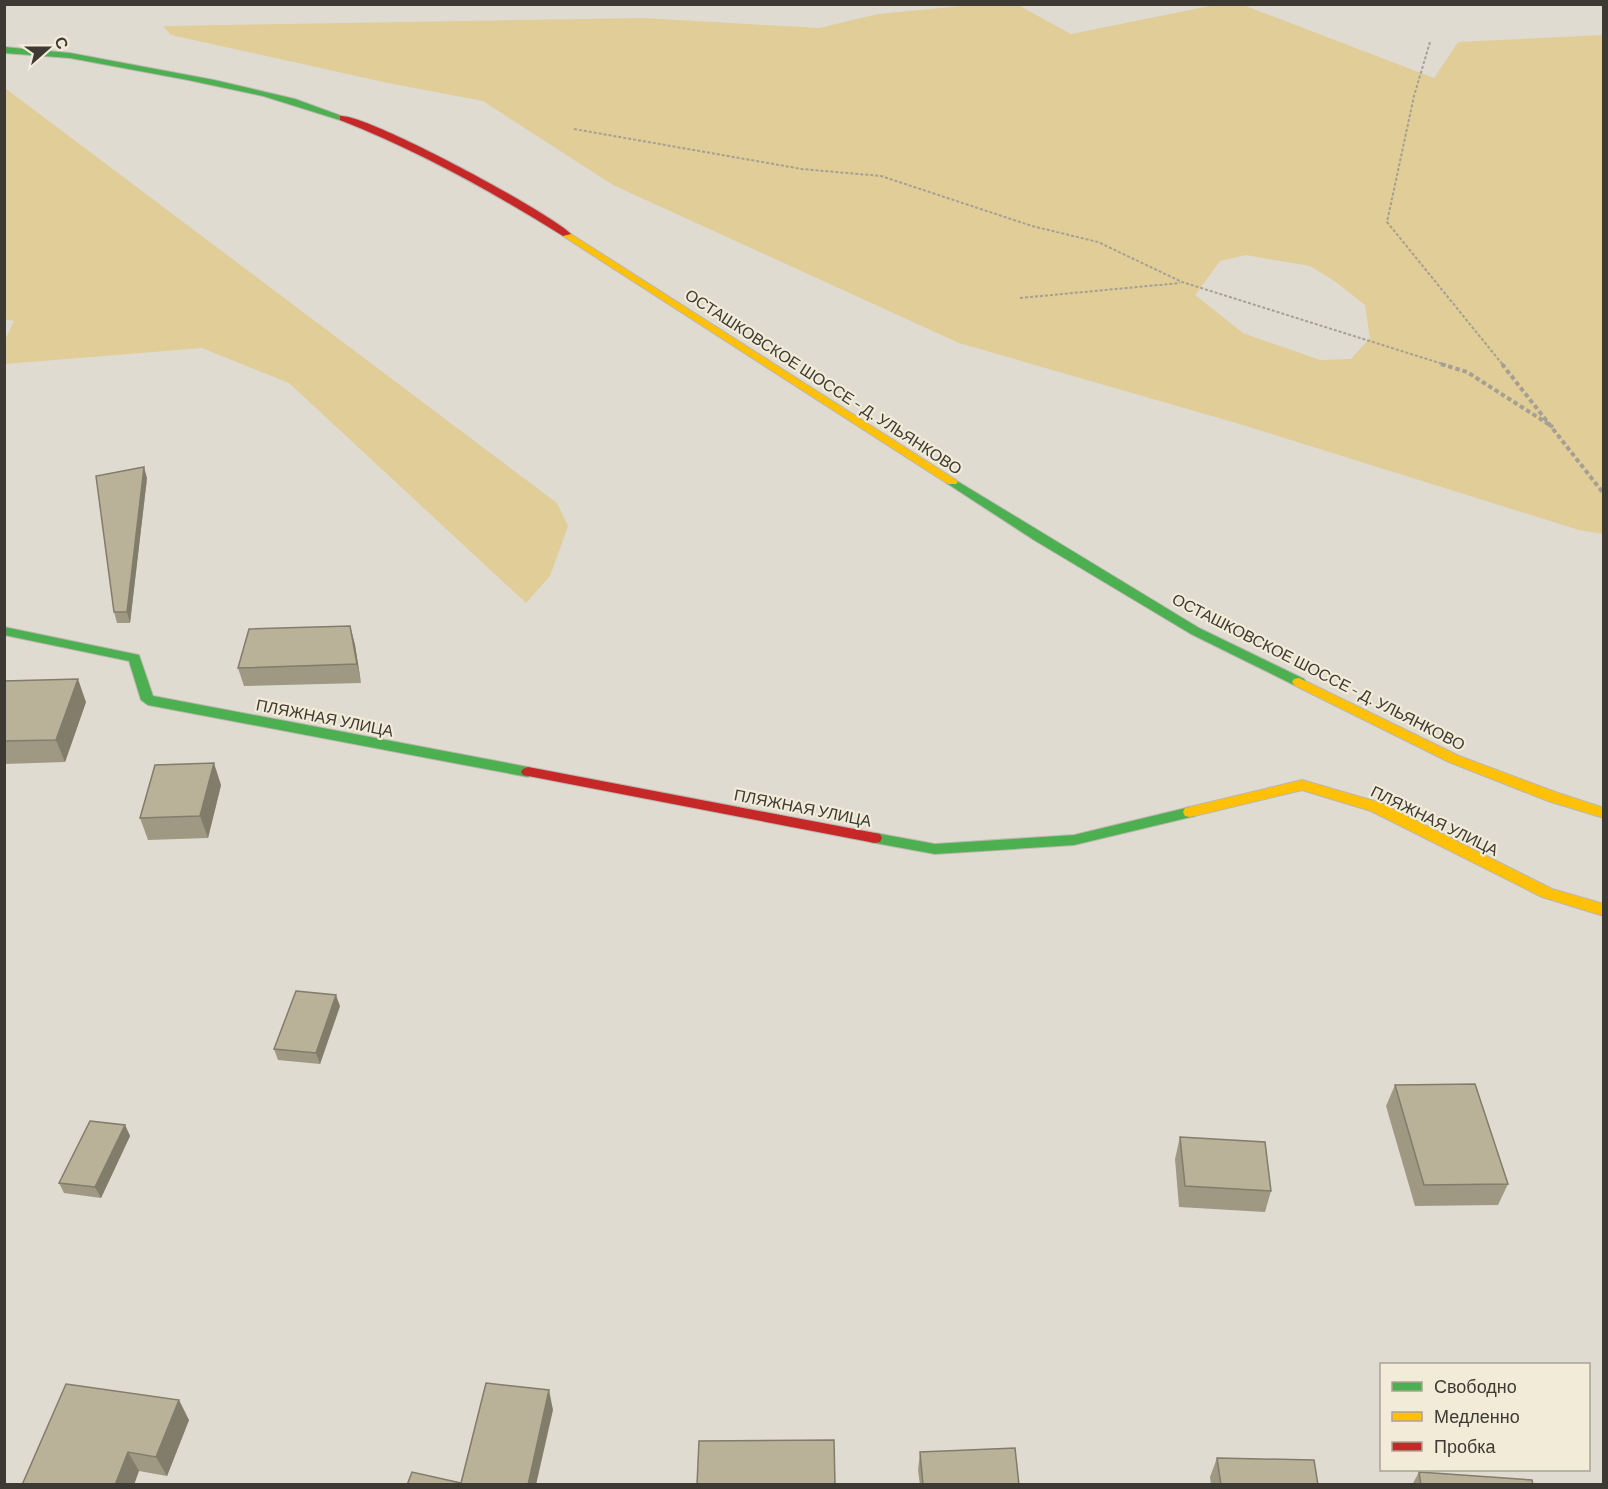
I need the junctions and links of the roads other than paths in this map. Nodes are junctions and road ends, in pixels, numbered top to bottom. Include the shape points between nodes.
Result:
1 (4, 50) edge
2 (4, 631) edge
3 (1604, 813) edge
4 (1604, 910) edge

1 - 3 street, ОСТАШКОВСКОЕ ШОССЕ - Д. УЛЬЯНКОВО via 39,50 225,84 297,101 393,136 502,193 1038,537 1195,631 1454,759
2 - 4 street, ПЛЯЖНАЯ УЛИЦА via 134,658 148,700 935,849 1074,840 1302,785 1376,807 1547,893

